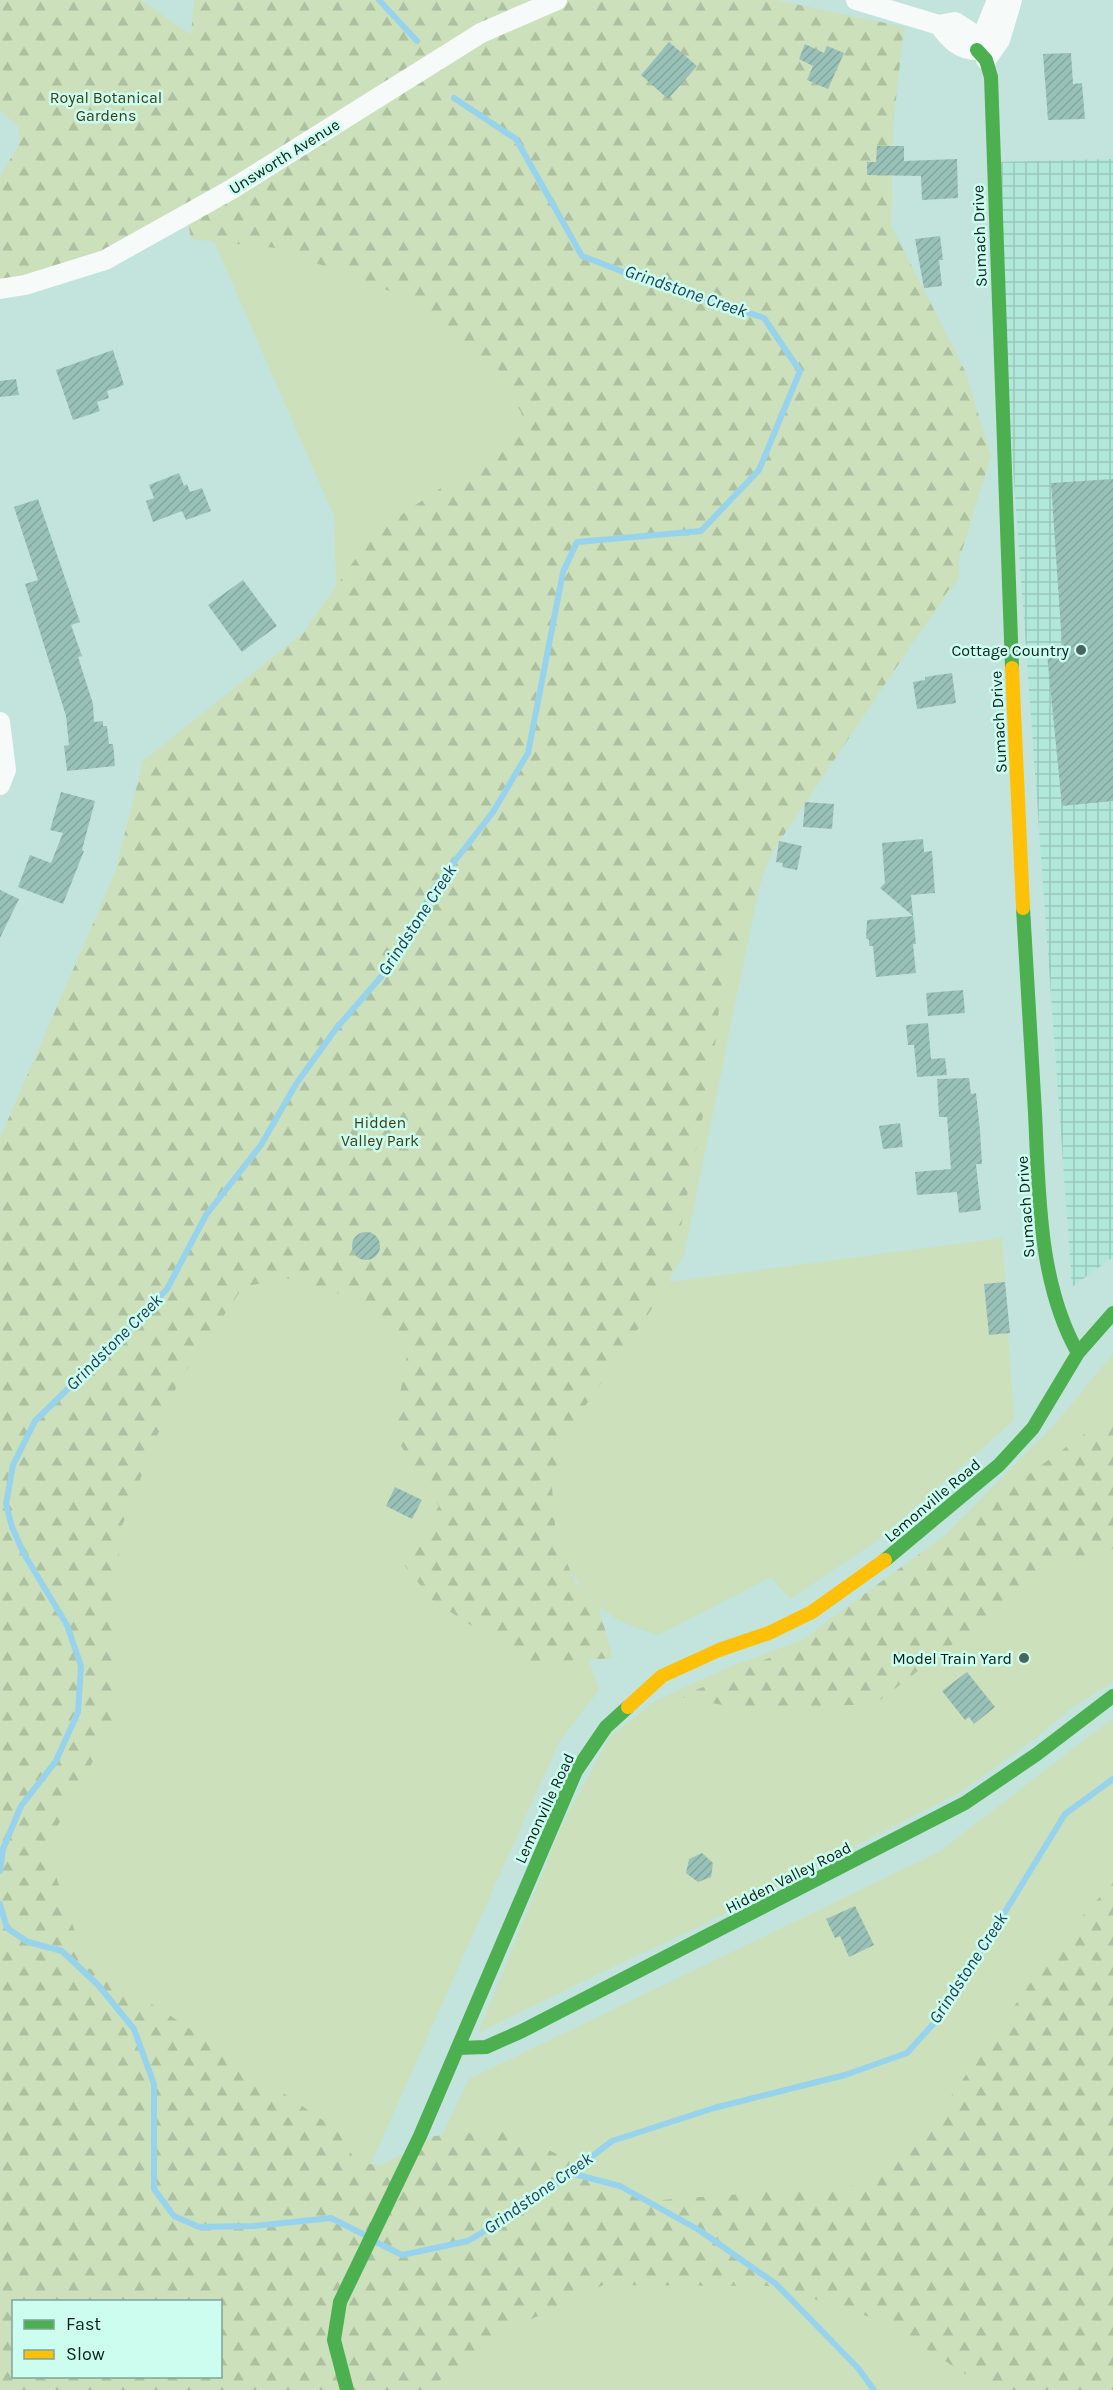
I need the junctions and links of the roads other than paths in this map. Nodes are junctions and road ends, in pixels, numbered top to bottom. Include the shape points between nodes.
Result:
1 (557, 0) edge
2 (856, 0) edge
3 (997, 0) edge
4 (1012, 0) edge
5 (981, 55) junction
6 (0, 289) edge
7 (0, 722) edge
8 (0, 785) edge
9 (1113, 1313) edge
10 (1078, 1353) junction
11 (1113, 1696) edge
12 (458, 2048) junction
13 (347, 2390) edge

1 - 6 street, Unsworth Avenue via 481,33 232,189 105,260 26,285
2 - 5 street via 939,25 955,22 975,35
3 - 5 street
4 - 5 street via 1000,40
5 - 10 street, Sumach Drive via 991,77 1001,420 1038,1164 1047,1276 1068,1338
7 - 8 street via 6,770
9 - 10 street, Lemonville Road
10 - 12 street, Lemonville Road via 1033,1428 999,1465 877,1567 812,1612 662,1676 606,1727 576,1771
11 - 12 street, Hidden Valley Road via 965,1803 522,2031 486,2047
12 - 13 street, Lemonville Road via 340,2302 334,2340

